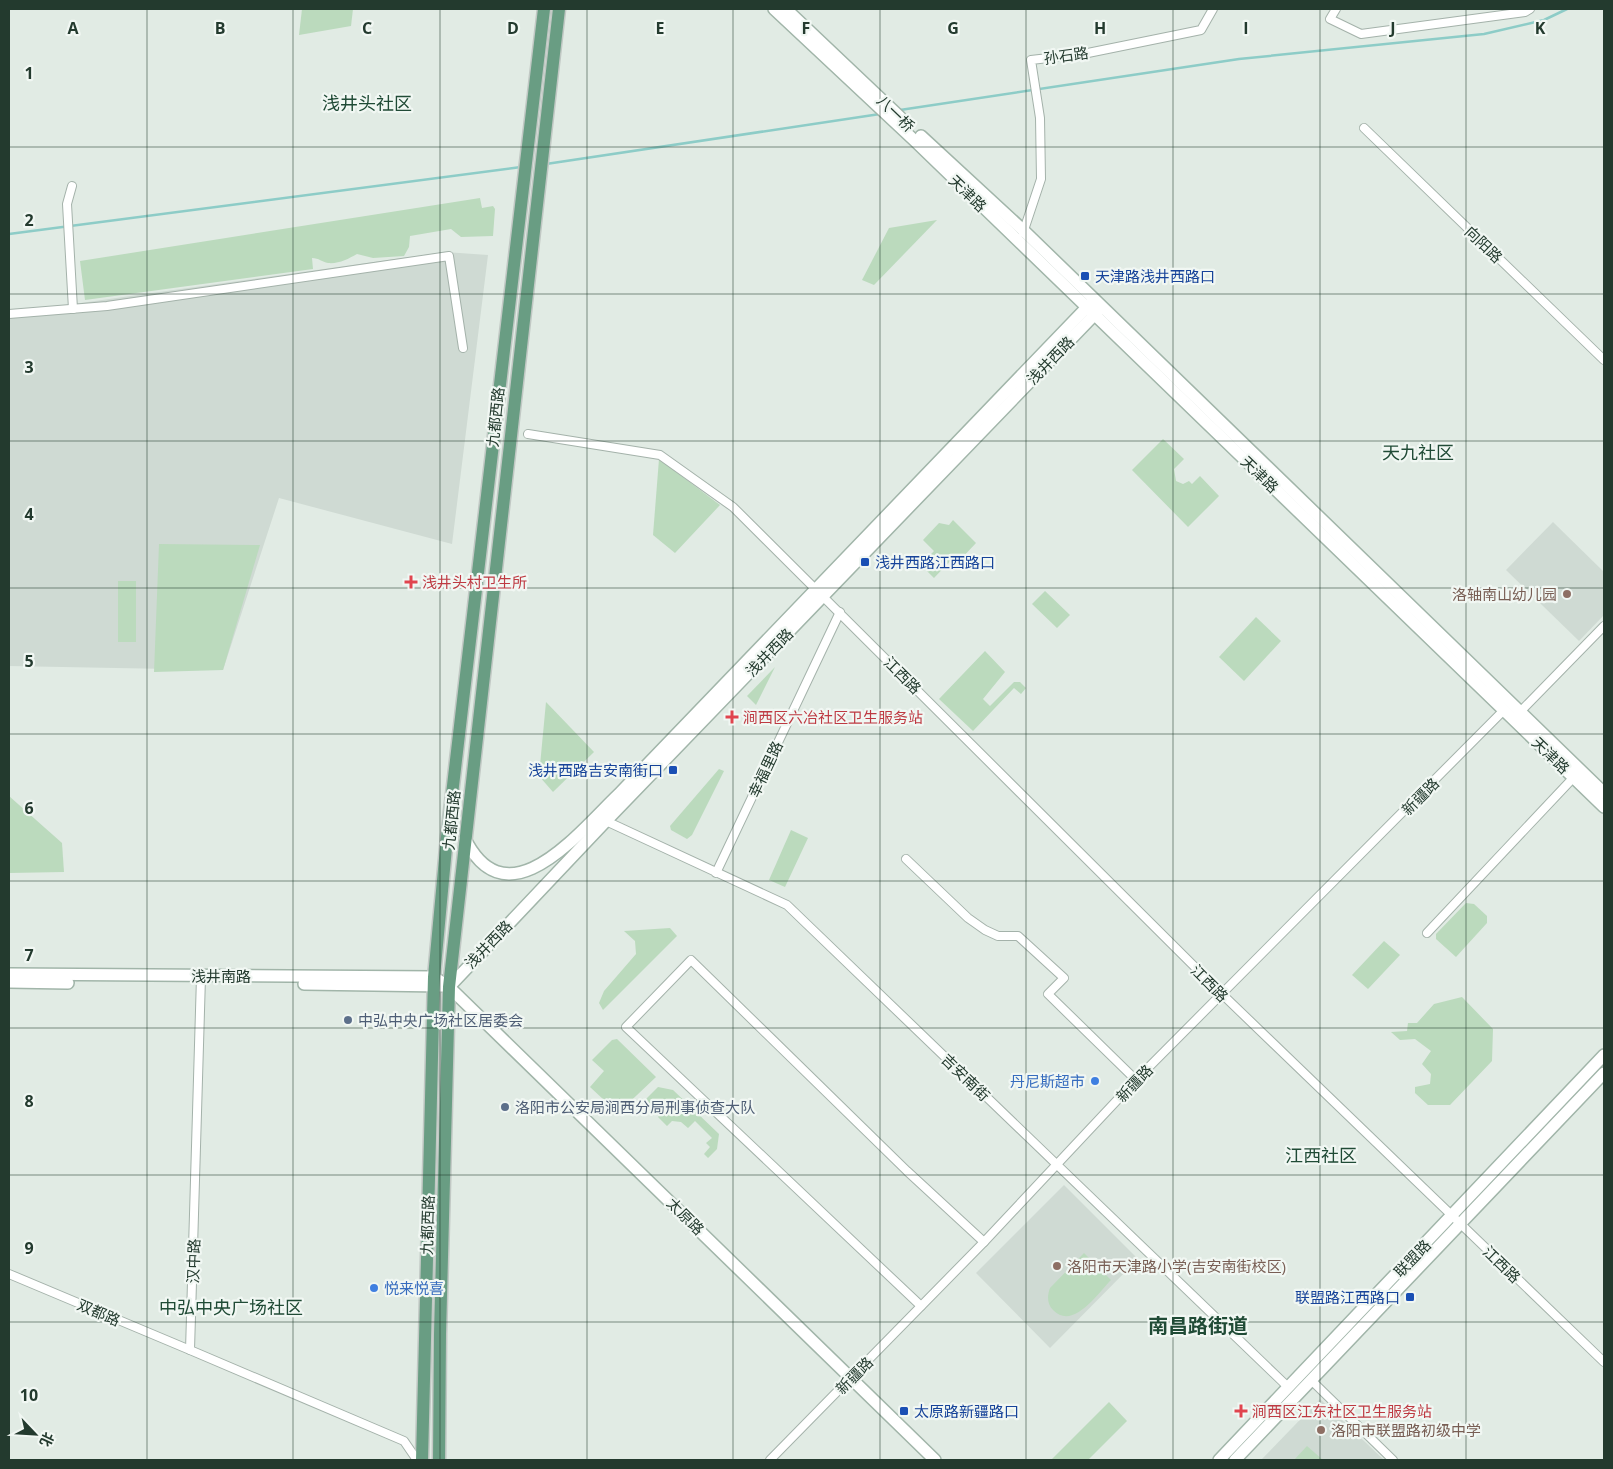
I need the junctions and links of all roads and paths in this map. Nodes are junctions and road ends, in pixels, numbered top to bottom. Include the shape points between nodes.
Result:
1 (544, 9) edge
2 (559, 9) edge
3 (774, 9) edge
4 (786, 9) edge
5 (1213, 9) edge
6 (1336, 9) edge
7 (1530, 9) edge
8 (856, 80) junction
9 (1364, 128) dead end
10 (915, 141) joint
11 (930, 145) joint
12 (72, 186) dead end
13 (1021, 236) junction
14 (1094, 307) junction
15 (73, 309) junction
16 (9, 314) edge
17 (463, 348) dead end
18 (1604, 360) edge
19 (528, 434) dead end
20 (820, 592) junction
21 (840, 612) junction
22 (1604, 626) edge
23 (1504, 710) junction
24 (1517, 715) junction
25 (1574, 777) junction
26 (1604, 794) edge
27 (1604, 807) edge
28 (606, 821) junction
29 (465, 839) junction
30 (906, 859) dead end
31 (716, 873) junction
32 (1426, 933) dead end
33 (9, 974) edge
34 (201, 980) junction
35 (433, 981) junction
36 (9, 982) edge
37 (449, 987) junction
38 (1222, 995) junction
39 (1604, 1055) edge
40 (1604, 1074) edge
41 (1136, 1080) junction
42 (1056, 1164) junction
43 (1453, 1215) junction
44 (1461, 1225) junction
45 (984, 1242) junction
46 (9, 1274) edge
47 (921, 1306) junction
48 (190, 1350) junction
49 (1604, 1362) edge
50 (851, 1378) junction
51 (1311, 1380) junction
52 (1288, 1387) junction
53 (418, 1460) edge
54 (422, 1460) edge
55 (439, 1460) edge
56 (770, 1460) edge
57 (935, 1460) edge
58 (1219, 1460) edge
59 (1235, 1460) edge
60 (1393, 1460) edge

1 - 35 main road, 九都西路
2 - 29 main road, 九都西路
3 - 8 main road
4 - 8 main road
5 - 13 street, 孙石路 via 1201,30 1083,54 1031,60 1040,118 1041,180
6 - 7 street via 1330,19 1361,34
8 - 10 main road, 八一桥
8 - 11 main road, 八一桥
9 - 18 street, 向阳路
10 - 13 main road, 天津路
11 - 13 main road, 天津路
12 - 15 street via 67,204
13 - 14 main road, 天津路
14 - 20 main road, 浅井西路
14 - 23 main road, 天津路
14 - 24 main road, 天津路
15 - 16 street
15 - 17 street via 449,256
19 - 20 street, 江西路 via 660,456 733,507
20 - 21 street, 江西路
20 - 28 main road, 浅井西路
20 - 29 main road, 浅井西路 via 550,859 529,871 510,875 492,871 473,853
21 - 31 street, 幸福里路
21 - 38 street, 江西路
22 - 24 street
23 - 24 main road, 天津路
23 - 38 street, 新疆路
24 - 25 main road, 天津路
24 - 26 main road, 天津路
25 - 27 main road, 天津路
25 - 32 street
28 - 31 street, 吉安南街
28 - 37 main road, 浅井西路
29 - 37 main road, 九都西路
30 - 41 street via 968,918 998,936 1018,936 1064,978 1048,994
31 - 42 street, 吉安南街 via 787,905
33 - 34 main road, 浅井南路
34 - 35 main road, 浅井南路
34 - 36 main road, 浅井南路
34 - 48 street, 汉中路
35 - 37 main road, 太原路
35 - 54 main road, 九都西路
37 - 50 main road, 太原路
37 - 55 main road, 九都西路
38 - 41 street, 新疆路
38 - 43 street, 江西路
39 - 43 main road, 联盟路
40 - 44 main road, 联盟路
41 - 42 street, 新疆路
42 - 45 street, 新疆路
42 - 52 street, 吉安南街
43 - 44 street, 江西路
43 - 52 main road, 联盟路
44 - 49 street, 江西路
44 - 51 main road, 联盟路
45 - 47 street, 新疆路
45 - 47 street via 692,960 626,1026
46 - 48 street, 双都路
47 - 50 street, 新疆路
48 - 53 street via 404,1442
50 - 56 street, 新疆路
50 - 57 main road, 太原路
51 - 59 main road, 联盟路
51 - 60 street
52 - 58 main road, 联盟路

